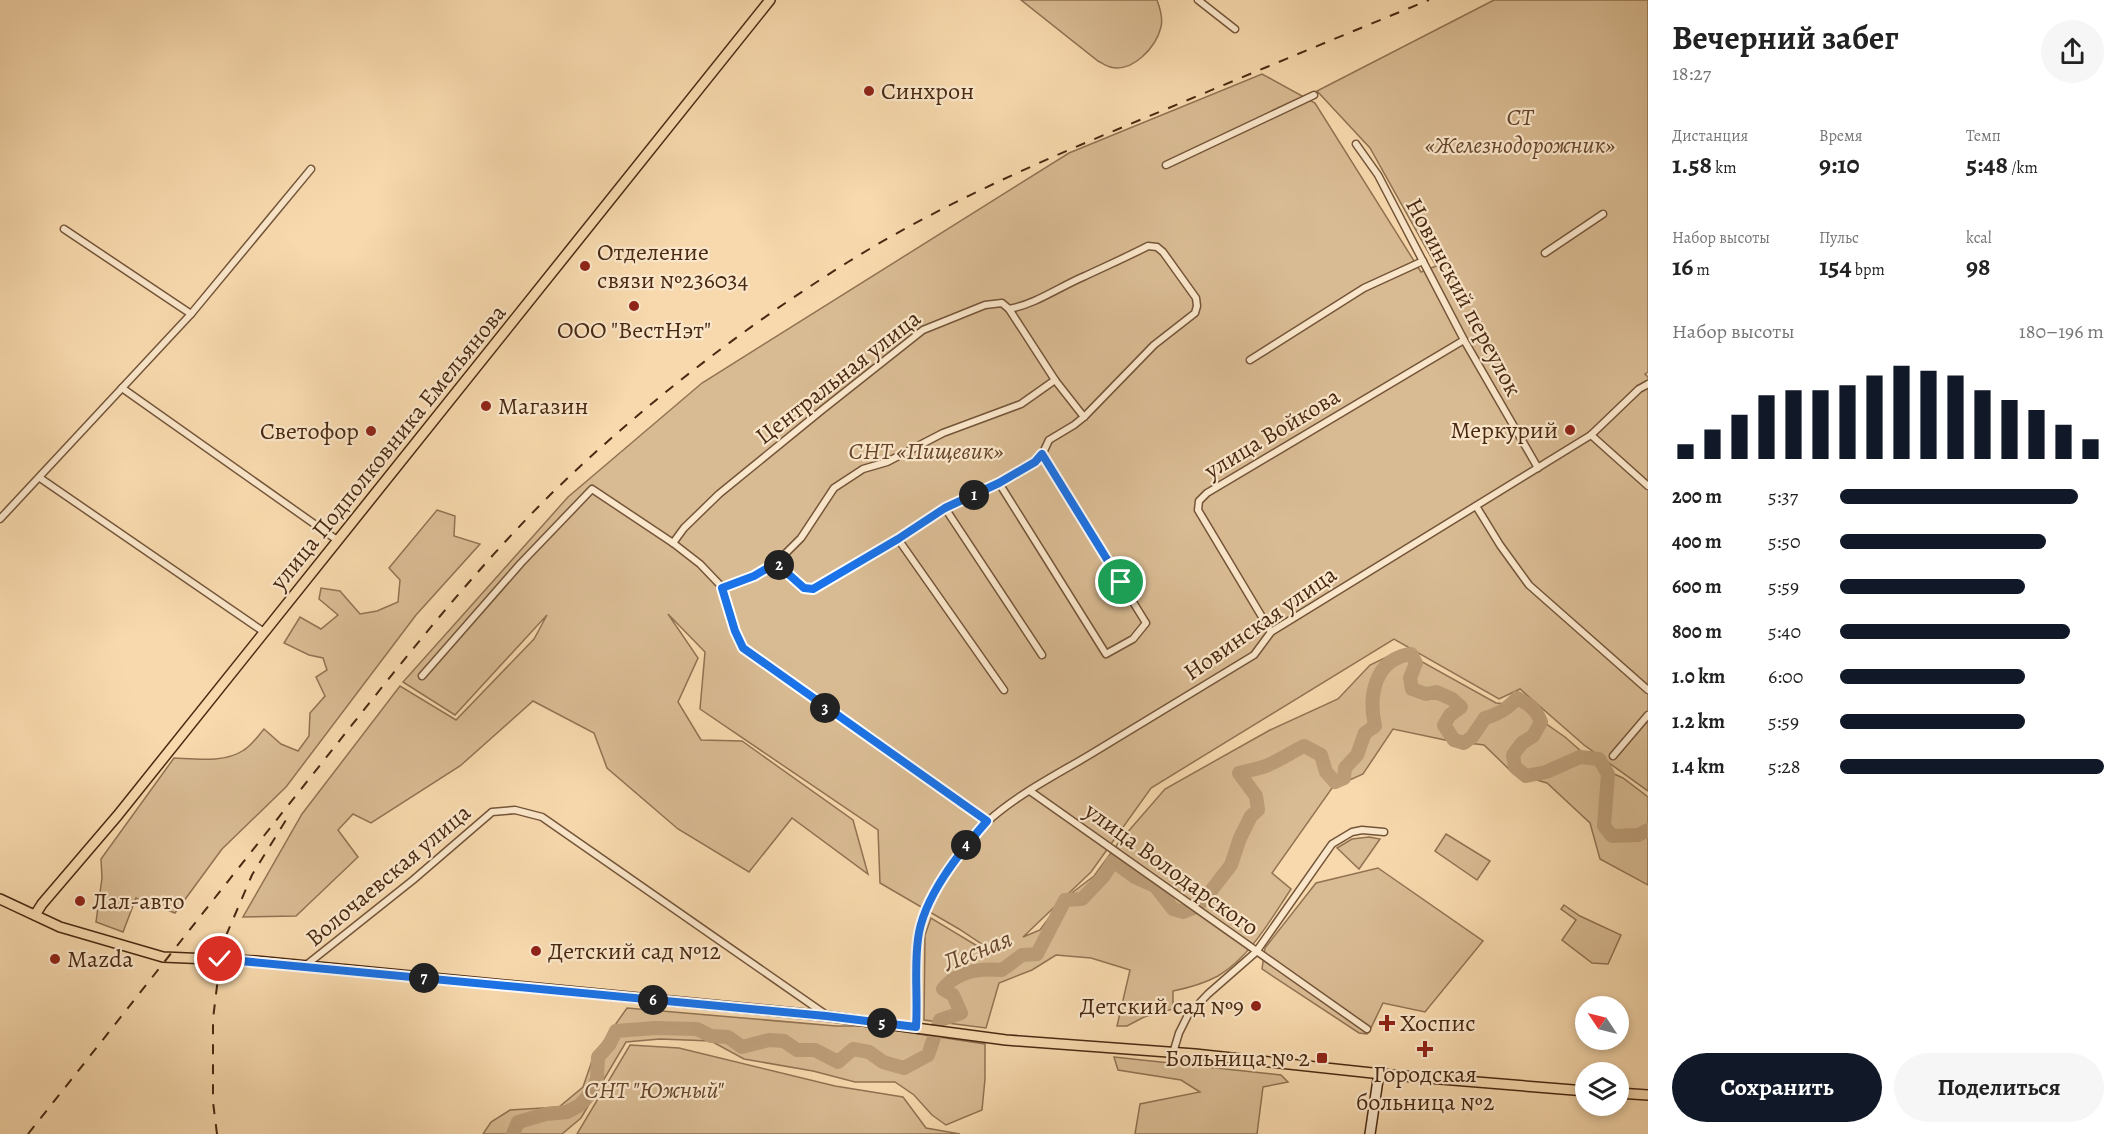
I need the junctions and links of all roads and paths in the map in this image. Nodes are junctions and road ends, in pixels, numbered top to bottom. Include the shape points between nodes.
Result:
1 (770, 0) edge
2 (1198, 0) edge
3 (1235, 29) dead end
4 (1314, 94) dead end
5 (1356, 144) dead end
6 (1166, 165) dead end
7 (311, 168) dead end
8 (1603, 214) dead end
9 (64, 229) dead end
10 (1545, 253) dead end
11 (1423, 261) junction
12 (1009, 309) junction
13 (191, 314) junction
14 (1464, 340) junction
15 (1250, 360) dead end
16 (1055, 380) junction
17 (1648, 384) edge
18 (122, 388) junction
19 (1084, 417) junction
20 (1591, 435) junction
21 (1042, 454) junction
22 (1538, 468) junction
23 (40, 478) junction
24 (999, 483) junction
25 (1648, 486) edge
26 (1476, 506) junction
27 (945, 508) junction
28 (0, 519) edge
29 (898, 539) junction
30 (338, 540) junction
31 (673, 543) junction
32 (776, 563) junction
33 (722, 588) junction
34 (264, 632) junction
35 (1271, 632) junction
36 (1042, 655) dead end
37 (422, 676) dead end
38 (1004, 690) dead end
39 (1648, 690) edge
40 (1648, 715) edge
41 (1613, 756) dead end
42 (1030, 790) junction
43 (987, 821) junction
44 (1384, 832) dead end
45 (0, 899) edge
46 (35, 915) junction
47 (1256, 952) junction
48 (305, 967) junction
49 (826, 1016) junction
50 (916, 1027) junction
51 (1367, 1029) dead end
52 (1173, 1053) junction
53 (1379, 1073) junction
54 (1575, 1090) edge
55 (1629, 1094) edge
56 (1648, 1095) edge
57 (1370, 1134) edge

1 - 30 main road, улица Подполковника Емельянова
2 - 3 street
4 - 6 street
5 - 11 street, Новинский переулок via 1378,175
7 - 13 street
8 - 10 street
9 - 13 street
11 - 14 street, Новинский переулок
11 - 15 street via 1364,288
12 - 16 street
12 - 19 street, Центральная улица via 1025,306 1148,246 1162,252 1196,298 1195,313 1154,345
12 - 31 street, Центральная улица via 1002,303 985,305 923,330 718,495
13 - 18 street
14 - 22 street, Новинский переулок
14 - 35 street, улица Войкова via 1199,501 1198,510
16 - 19 street
16 - 32 street via 1021,404 862,469 834,488 801,538
17 - 20 street, Новинская улица
18 - 23 street
18 - 30 street
19 - 21 street via 1049,440
20 - 22 street, Новинская улица
20 - 25 street
21 - 24 street
21 - 24 street via 1146,622 1133,639 1106,654
22 - 26 street, Новинская улица
23 - 28 street
23 - 34 street
24 - 27 street
26 - 35 street, Новинская улица
26 - 39 street via 1529,585
27 - 29 street
27 - 36 street
29 - 32 street via 813,589 804,588
29 - 38 street
30 - 34 main road, улица Подполковника Емельянова
31 - 33 street
31 - 37 street via 592,489
32 - 33 street
33 - 43 street via 743,648
34 - 46 main road, улица Подполковника Емельянова
35 - 42 street, Новинская улица via 1254,655
40 - 41 street
42 - 43 street, Новинская улица
42 - 47 street, улица Володарского
43 - 50 street, Новинская улица via 940,883 923,916 918,938
44 - 47 street, улица Володарского via 1352,832 1332,844
45 - 46 main road
46 - 48 main road via 60,927 163,957
47 - 51 street
47 - 52 street via 1188,1015
48 - 49 main road
48 - 49 street, Волочаевская улица via 492,812 515,810 542,817
49 - 50 main road
50 - 52 main road via 1006,1040
52 - 53 main road
53 - 54 main road
53 - 57 main road
55 - 56 main road

